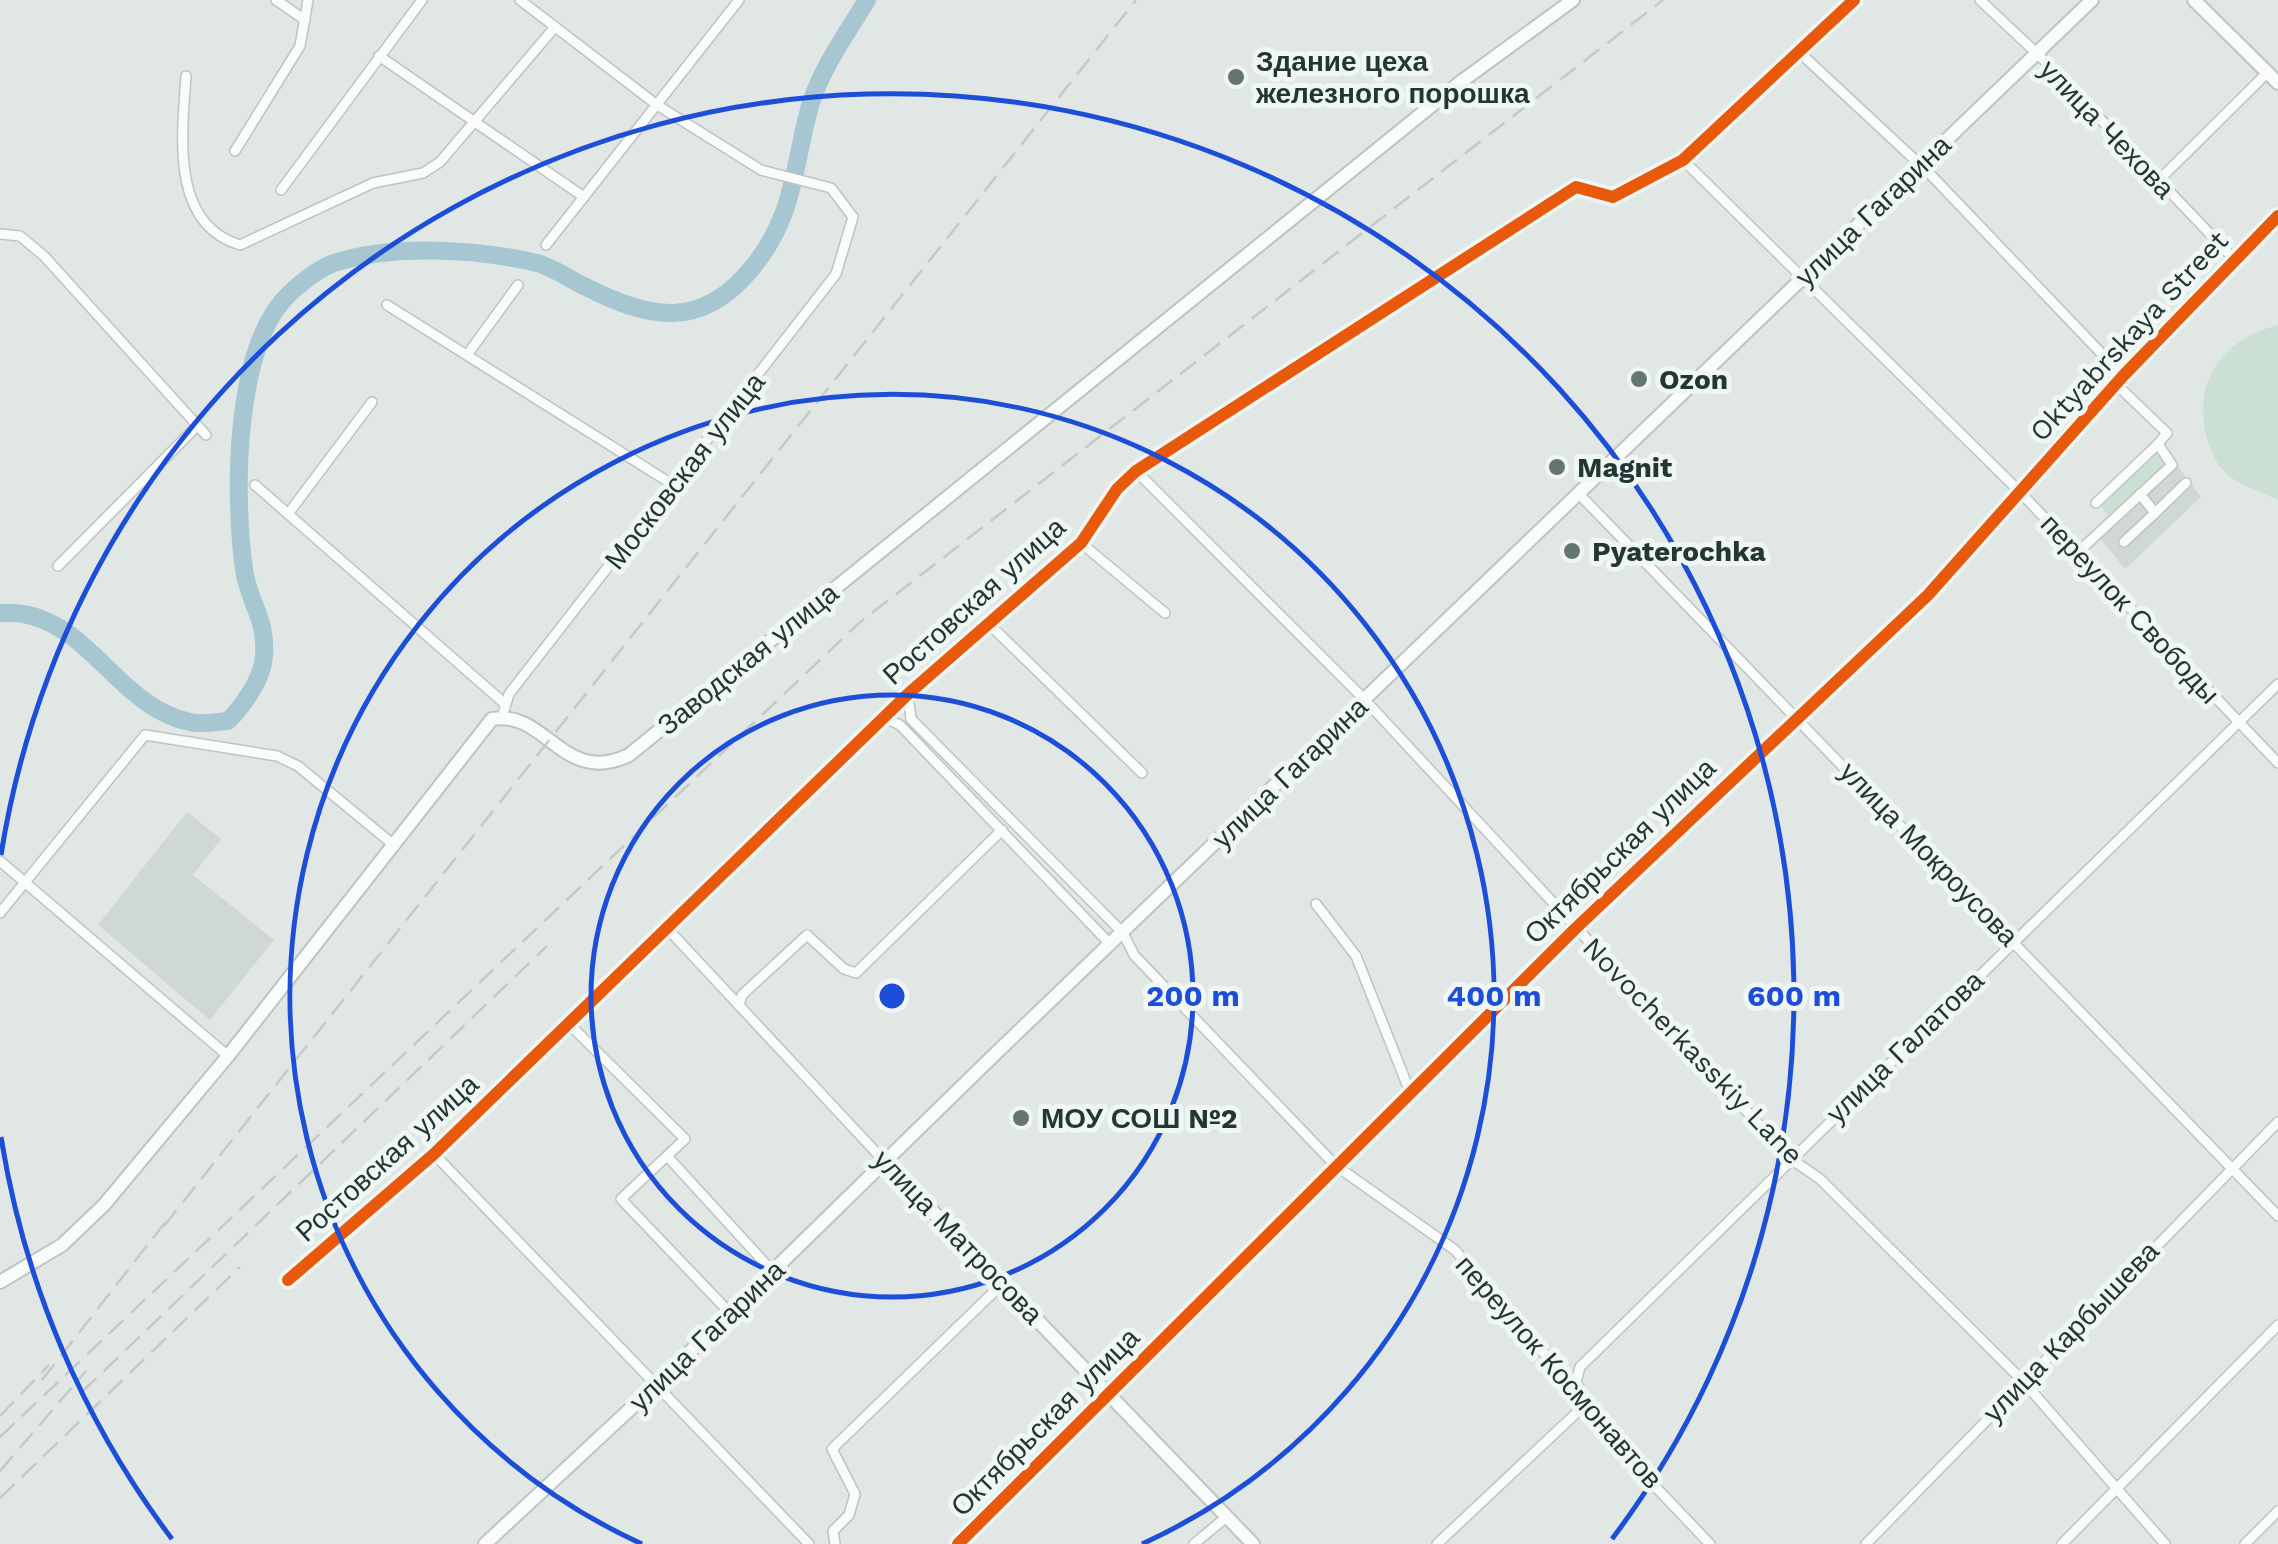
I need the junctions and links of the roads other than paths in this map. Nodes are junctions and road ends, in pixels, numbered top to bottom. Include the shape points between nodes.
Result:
1 (276, 0) edge
2 (308, 0) edge
3 (422, 0) edge
4 (520, 0) edge
5 (739, 0) edge
6 (1573, 0) edge
7 (1854, 0) edge
8 (1980, 0) edge
9 (2092, 0) edge
10 (2194, 0) edge
11 (305, 20) junction
12 (555, 27) junction
13 (1798, 50) junction
14 (2036, 55) junction
15 (379, 56) junction
16 (2266, 73) junction
17 (186, 76) dead end
18 (2278, 83) edge
19 (657, 105) junction
20 (474, 120) junction
21 (235, 151) dead end
22 (1683, 160) junction
23 (1919, 166) junction
24 (2157, 182) junction
25 (282, 190) dead end
26 (584, 197) junction
27 (2278, 216) edge
28 (0, 234) edge
29 (546, 246) dead end
30 (2233, 258) junction
31 (1805, 278) junction
32 (518, 285) dead end
33 (386, 305) dead end
34 (467, 355) junction
35 (2119, 380) junction
36 (372, 402) dead end
37 (197, 426) junction
38 (206, 435) dead end
39 (2158, 444) junction
40 (1136, 471) junction
41 (2186, 483) dead end
42 (255, 485) dead end
43 (675, 486) junction
44 (2019, 491) junction
45 (1578, 494) junction
46 (2140, 494) junction
47 (2096, 503) dead end
48 (2156, 513) junction
49 (288, 514) junction
50 (2124, 542) dead end
51 (1081, 543) junction
52 (2077, 553) junction
53 (58, 566) dead end
54 (1165, 613) dead end
55 (988, 623) junction
56 (2278, 684) edge
57 (908, 694) junction
58 (1365, 700) junction
59 (503, 710) junction
60 (1797, 715) junction
61 (883, 718) junction
62 (2236, 722) junction
63 (2278, 763) edge
64 (1142, 772) dead end
65 (1002, 830) junction
66 (395, 846) junction
67 (0, 861) edge
68 (26, 879) junction
69 (1316, 904) dead end
70 (0, 912) edge
71 (666, 927) junction
72 (1576, 928) junction
73 (1124, 933) junction
74 (2012, 942) junction
75 (1111, 945) junction
76 (740, 1006) junction
77 (568, 1023) junction
78 (228, 1056) junction
79 (1410, 1092) junction
80 (2278, 1122) edge
81 (434, 1154) junction
82 (667, 1156) junction
83 (1790, 1160) junction
84 (885, 1162) junction
85 (1335, 1166) junction
86 (2234, 1166) junction
87 (2278, 1216) edge
88 (18, 1272) junction
89 (774, 1272) junction
90 (0, 1274) edge
91 (288, 1280) dead end
92 (0, 1282) edge
93 (1002, 1284) junction
94 (730, 1314) junction
95 (2278, 1325) edge
96 (2023, 1381) junction
97 (656, 1386) junction
98 (1109, 1392) junction
99 (1587, 1403) junction
100 (2117, 1490) junction
101 (2278, 1511) edge
102 (1224, 1519) junction
103 (485, 1544) edge
104 (809, 1544) edge
105 (835, 1544) edge
106 (958, 1544) edge
107 (1194, 1544) edge
108 (1253, 1544) edge
109 (1437, 1544) edge
110 (1710, 1544) edge
111 (1866, 1544) edge
112 (2062, 1544) edge
113 (2165, 1544) edge
114 (2245, 1544) edge

1 - 11 street
2 - 11 street
3 - 15 street
4 - 12 street
5 - 19 street
6 - 59 main road, Заводская улица via 1462,81 641,746 617,760 589,763
7 - 13 street, Ростовская улица
8 - 14 street, улица Чехова
9 - 14 main road, улица Гагарина
10 - 16 main road
11 - 21 street via 290,65
12 - 19 street
12 - 20 street
13 - 22 street, Ростовская улица
13 - 23 street
14 - 23 main road, улица Гагарина
14 - 24 street, улица Чехова
15 - 20 street
15 - 25 street
16 - 18 main road
16 - 24 street
17 - 20 street via 188,198 219,239 240,245 373,183 423,173
19 - 26 street
19 - 43 street, Московская улица via 760,170 831,188 853,217 836,274
20 - 26 street
22 - 31 street, переулок Свободы
22 - 40 street, Ростовская улица via 1612,197 1576,187
23 - 31 main road, улица Гагарина
23 - 35 street
24 - 30 street, улица Чехова
26 - 29 street
27 - 30 street, Oktyabrskaya Street
28 - 37 street via 20,236 44,256
30 - 35 street, Oktyabrskaya Street
31 - 44 street, переулок Свободы
31 - 45 main road, улица Гагарина
32 - 34 street
33 - 34 street
34 - 43 street
35 - 39 street via 2167,433
35 - 44 street, Oktyabrskaya Street
36 - 49 street
37 - 38 street
37 - 53 street
39 - 46 street via 2172,464
39 - 47 street
40 - 51 street, Ростовская улица
40 - 58 street, Novocherkasskiy Lane
41 - 48 street
42 - 49 street
43 - 59 street, Московская улица
44 - 52 street, переулок Свободы
44 - 60 street, Октябрьская улица via 1928,594
45 - 58 main road, улица Гагарина
45 - 60 street, улица Мокроусова
46 - 48 street
46 - 52 street
48 - 50 street
49 - 59 street
51 - 54 street
51 - 55 street, Ростовская улица
52 - 62 street, переулок Свободы
55 - 57 street, Ростовская улица
55 - 64 street
56 - 62 street, улица Галатова
57 - 61 street, Ростовская улица
57 - 73 street, переулок Космонавтов via 911,719
58 - 72 street, Novocherkasskiy Lane
58 - 73 main road, улица Гагарина
59 - 66 main road
60 - 72 street, Октябрьская улица
60 - 74 street, улица Мокроусова
61 - 65 street via 900,725
61 - 71 street, Ростовская улица
62 - 63 street, переулок Свободы
62 - 74 street, улица Галатова
65 - 75 street
65 - 76 street via 856,974 807,935 742,995
66 - 68 street via 277,756 146,734
66 - 78 main road
67 - 68 street
68 - 70 street
68 - 78 street
69 - 79 street via 1356,956
71 - 76 street, улица Матросова
71 - 77 street, Ростовская улица
72 - 79 street, Октябрьская улица
72 - 83 street, Novocherkasskiy Lane
73 - 75 main road, улица Гагарина
73 - 85 street, переулок Космонавтов via 1134,955
74 - 83 street, улица Галатова
74 - 86 street, улица Мокроусова
75 - 84 main road, улица Гагарина
76 - 84 street, улица Матросова
77 - 81 street, Ростовская улица
77 - 82 street via 686,1139
78 - 88 main road via 89,1221
79 - 85 street, Октябрьская улица
80 - 86 street, улица Карбышева
81 - 91 street, Ростовская улица
81 - 97 street
82 - 89 street
82 - 94 street via 620,1199
83 - 96 street, Novocherkasskiy Lane via 1820,1179
83 - 99 street, улица Галатова via 1580,1367 1576,1382
84 - 89 main road, улица Гагарина
84 - 93 main road, улица Матросова
85 - 98 street, Октябрьская улица
85 - 99 street, переулок Космонавтов via 1455,1250
86 - 87 street, улица Мокроусова
86 - 96 street, улица Карбышева
88 - 90 main road
88 - 92 main road
89 - 94 main road, улица Гагарина
93 - 98 main road, улица Матросова
93 - 105 street via 832,1449 855,1494 849,1515 833,1531
94 - 97 main road, улица Гагарина
95 - 100 street
96 - 100 street, Novocherkasskiy Lane
96 - 111 street, улица Карбышева
97 - 103 main road, улица Гагарина
97 - 104 street
98 - 102 main road, улица Матросова
98 - 106 street, Октябрьская улица
99 - 109 street
99 - 110 street, переулок Космонавтов via 1626,1456
100 - 112 street
100 - 113 street, Novocherkasskiy Lane
101 - 114 street
102 - 107 street
102 - 108 main road, улица Матросова

